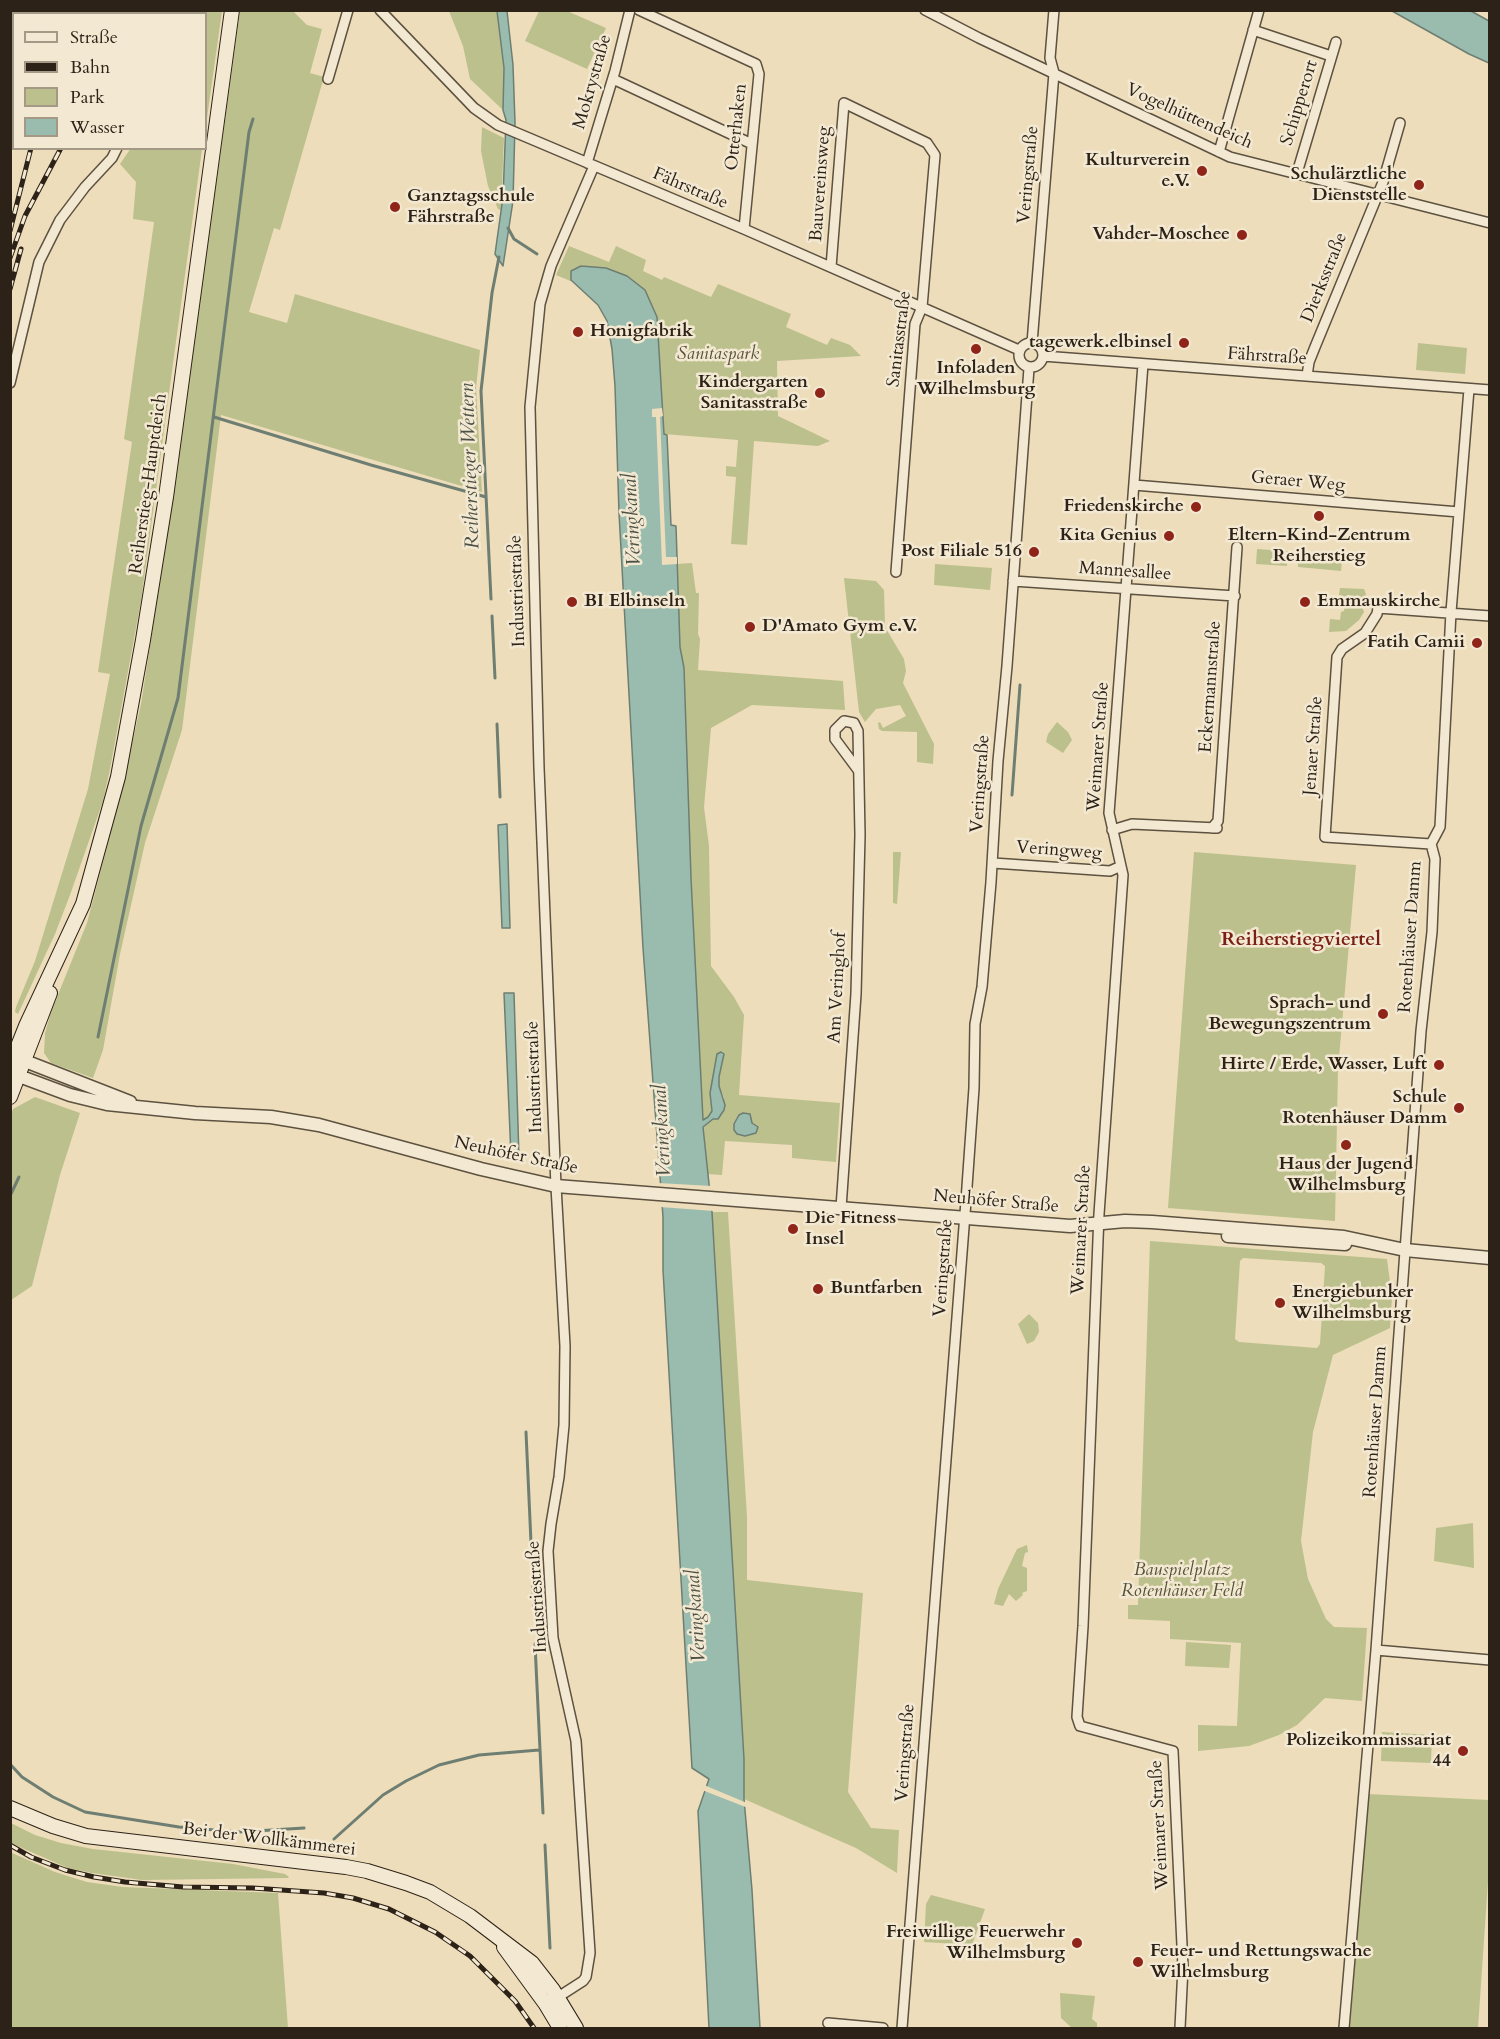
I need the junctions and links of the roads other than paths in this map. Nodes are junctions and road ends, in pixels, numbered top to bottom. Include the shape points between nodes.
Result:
1 (232, 10) edge
2 (348, 10) edge
3 (380, 10) edge
4 (630, 10) edge
5 (639, 10) edge
6 (925, 10) edge
7 (1054, 10) edge
8 (1259, 10) edge
9 (939, 14) edge
10 (1253, 30) junction
11 (1336, 42) dead end
12 (1331, 56) junction
13 (1054, 74) junction
14 (328, 79) dead end
15 (613, 79) junction
16 (844, 103) joint
17 (1400, 123) dead end
18 (752, 144) junction
19 (116, 150) edge
20 (1219, 152) junction
21 (591, 164) junction
22 (1297, 173) junction
23 (1377, 194) junction
24 (1490, 223) edge
25 (744, 229) junction
26 (831, 267) junction
27 (922, 307) junction
28 (1032, 343) junction
29 (1019, 350) junction
30 (1043, 357) junction
31 (1143, 364) junction
32 (1029, 368) junction
33 (1307, 376) junction
34 (10, 383) edge
35 (1470, 388) junction
36 (1490, 390) edge
37 (1134, 485) junction
38 (1459, 512) junction
39 (1237, 547) dead end
40 (896, 572) dead end
41 (1013, 581) junction
42 (1126, 589) junction
43 (1235, 596) junction
44 (1451, 612) junction
45 (1490, 616) edge
46 (858, 770) junction
47 (1112, 830) junction
48 (1431, 844) junction
49 (993, 863) junction
50 (1121, 866) junction
51 (61, 954) junction
52 (26, 1026) junction
53 (10, 1040) edge
54 (15, 1064) edge
55 (10, 1097) edge
56 (556, 1186) junction
57 (841, 1208) junction
58 (964, 1217) junction
59 (1098, 1225) junction
60 (1405, 1250) junction
61 (1490, 1258) edge
62 (1376, 1650) junction
63 (1490, 1660) edge
64 (10, 1803) edge
65 (16, 1810) edge
66 (498, 1937) junction
67 (557, 1997) junction
68 (550, 2011) junction
69 (828, 2023) dead end
70 (560, 2028) edge
71 (576, 2028) edge
72 (883, 2028) edge
73 (902, 2028) edge
74 (1180, 2028) edge
75 (1344, 2028) edge

1 - 51 main road, Reiherstieg-Hauptdeich via 143,640 118,777 83,904
2 - 14 street
3 - 21 street, Fährstraße via 474,108 498,125
4 - 15 street, Mokrystraße
5 - 18 street, Otterhaken via 756,64 759,74
6 - 9 street, Vogelhüttendeich
7 - 13 street, Veringstraße via 1050,58
8 - 10 street
9 - 13 street, Vogelhüttendeich
10 - 12 street
10 - 20 street
11 - 12 street, Schipperort
12 - 22 street, Schipperort
13 - 20 street, Vogelhüttendeich
13 - 28 street, Veringstraße
15 - 18 street
15 - 21 street, Mokrystraße
16 - 26 street, Bauvereinsweg
16 - 27 street, Sanitasstraße via 932,147 935,156
17 - 23 street, Dierksstraße
18 - 25 street, Otterhaken
19 - 34 street via 60,220 39,262
20 - 22 street, Vogelhüttendeich
21 - 25 street, Fährstraße
21 - 56 street, Industriestraße via 540,304 530,407 539,768
22 - 23 street, Vogelhüttendeich
23 - 24 street, Vogelhüttendeich
23 - 33 street, Dierksstraße via 1309,362
25 - 26 street, Fährstraße
26 - 27 street, Fährstraße
27 - 29 street, Fährstraße
27 - 40 street, Sanitasstraße via 915,324
28 - 29 street
28 - 30 street via 1040,347
29 - 32 street via 1020,362
30 - 31 street, Fährstraße
30 - 32 street via 1038,365
31 - 33 street, Fährstraße
31 - 37 street, Weimarer Straße
32 - 41 street, Veringstraße
33 - 35 street, Fährstraße
35 - 36 street, Fährstraße
35 - 38 street, Rotenhäuser Damm
37 - 38 street, Geraer Weg
37 - 42 street, Weimarer Straße
38 - 44 street, Rotenhäuser Damm
39 - 43 street, Eckermannstraße
41 - 42 street, Mannesallee
41 - 49 street, Veringstraße
42 - 43 street, Mannesallee
42 - 47 street, Weimarer Straße via 1108,813
43 - 47 street, Eckermannstraße via 1215,828 1131,824
44 - 45 street
44 - 48 street, Rotenhäuser Damm via 1440,826
44 - 48 street, Jenaer Straße via 1378,608 1365,633 1337,657 1324,837
46 - 46 street, Am Veringhof via 835,739 835,730 843,722 854,723 858,731
46 - 57 street, Am Veringhof via 858,956
47 - 50 street, Weimarer Straße
48 - 60 street, Rotenhäuser Damm via 1435,859 1432,932
49 - 50 street, Veringweg via 1110,871
49 - 58 street, Veringstraße via 975,1024
50 - 59 street, Weimarer Straße
51 - 52 main road, Reiherstieg-Hauptdeich
51 - 54 main road, Reiherstieg-Hauptdeich via 49,999
52 - 53 main road
52 - 54 main road, Reiherstieg-Hauptdeich
54 - 55 main road, Reiherstieg-Hauptdeich
54 - 56 street, Neuhöfer Straße via 89,1100 292,1120
56 - 57 street, Neuhöfer Straße
56 - 67 street, Industriestraße via 565,1346 564,1425 548,1551 553,1638 576,1741 590,1953 586,1977
57 - 58 street, Neuhöfer Straße
58 - 59 street, Neuhöfer Straße
58 - 73 street, Veringstraße
59 - 60 street, Neuhöfer Straße via 1327,1244 1372,1243
59 - 74 street, Weimarer Straße via 1077,1716 1080,1726 1173,1750 1183,1967
60 - 61 street, Neuhöfer Straße
60 - 62 street, Rotenhäuser Damm
62 - 63 street
62 - 75 street, Rotenhäuser Damm
64 - 65 main road, Bei der Wollkämmerei
65 - 66 main road, Bei der Wollkämmerei via 68,1832 101,1839 346,1867 389,1877 430,1892
66 - 67 main road, Bei der Wollkämmerei via 532,1962
66 - 68 main road, Bei der Wollkämmerei
67 - 68 street
67 - 71 main road, Bei der Wollkämmerei
68 - 70 main road, Bei der Wollkämmerei
69 - 72 street

